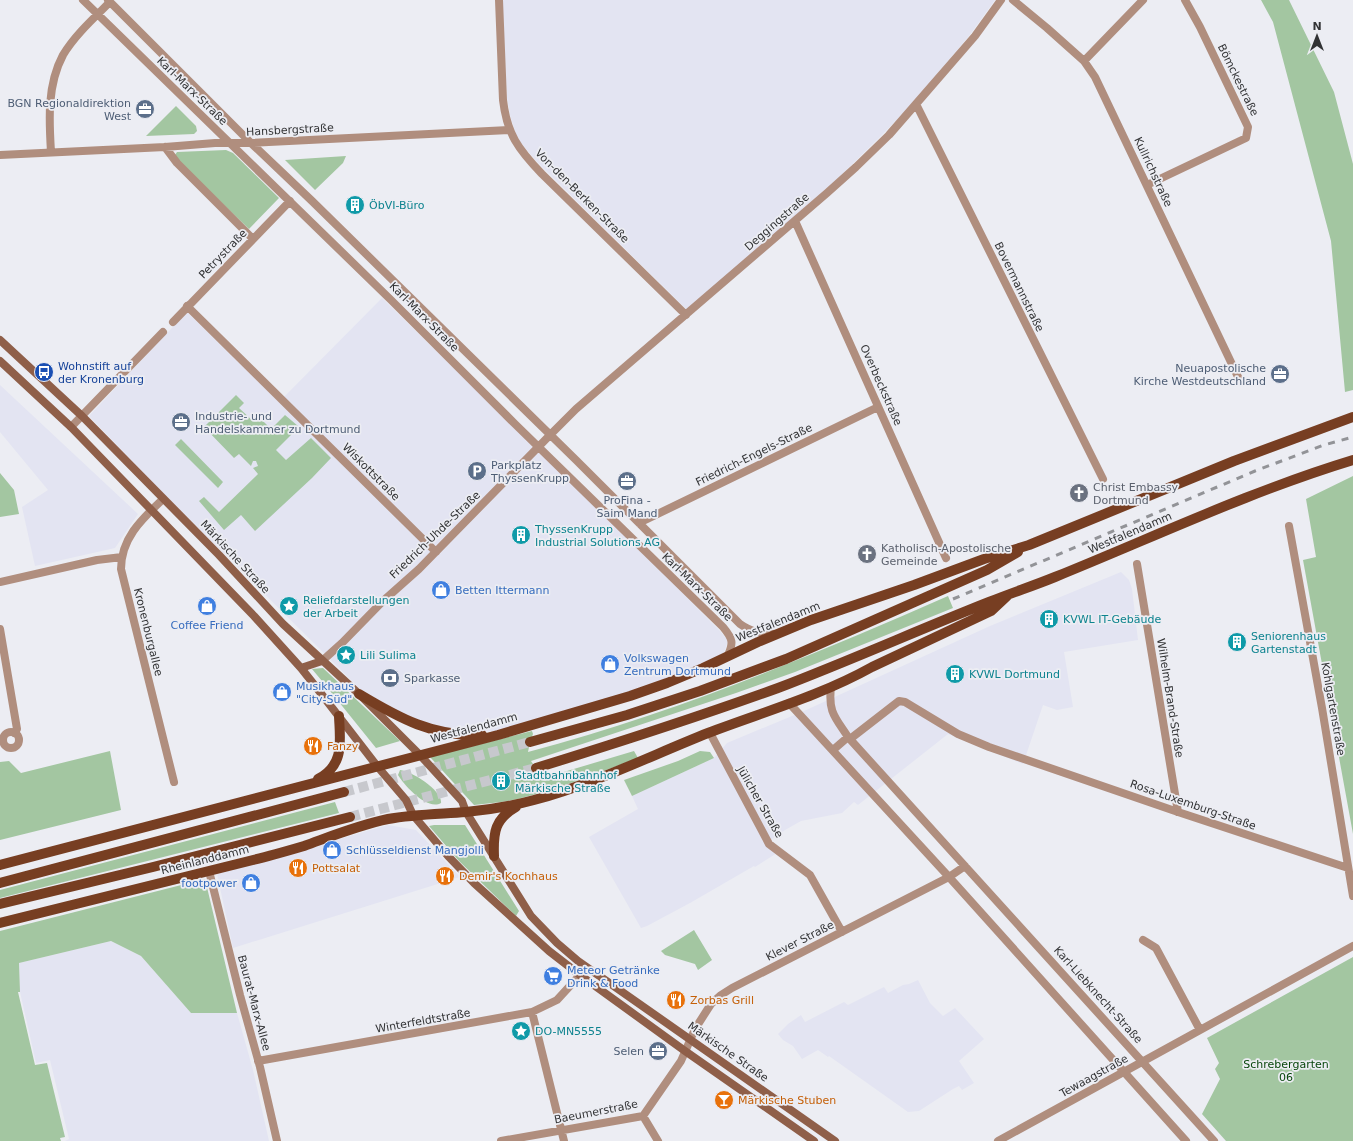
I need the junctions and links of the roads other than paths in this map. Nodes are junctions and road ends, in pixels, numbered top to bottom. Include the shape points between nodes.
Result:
1 (83, 0) edge
2 (499, 0) edge
3 (1001, 0) edge
4 (1013, 0) edge
5 (1143, 0) edge
6 (1185, 0) edge
7 (109, 1) edge
8 (98, 14) junction
9 (1084, 61) junction
10 (916, 104) junction
11 (509, 130) junction
12 (230, 143) junction
13 (251, 143) junction
14 (164, 147) junction
15 (50, 152) junction
16 (0, 155) edge
17 (1147, 185) junction
18 (290, 201) junction
19 (795, 221) junction
20 (253, 239) junction
21 (187, 306) junction
22 (686, 315) junction
23 (173, 322) dead end
24 (163, 332) dead end
25 (0, 340) edge
26 (0, 360) edge
27 (1240, 379) dead end
28 (878, 407) junction
29 (82, 416) junction
30 (1353, 417) edge
31 (71, 427) junction
32 (547, 437) junction
33 (538, 447) junction
34 (1353, 460) edge
35 (1103, 479) dead end
36 (163, 499) junction
37 (152, 510) junction
38 (639, 523) junction
39 (1289, 526) dead end
40 (1028, 546) junction
41 (436, 552) junction
42 (122, 557) junction
43 (946, 558) dead end
44 (1137, 564) dead end
45 (0, 582) edge
46 (1007, 596) junction
47 (0, 629) edge
48 (777, 634) junction
49 (727, 657) junction
50 (322, 661) junction
51 (301, 668) junction
52 (831, 687) junction
53 (358, 694) junction
54 (789, 704) junction
55 (339, 716) junction
56 (14, 733) dead end
57 (710, 733) junction
58 (498, 735) junction
59 (849, 738) junction
60 (530, 742) tunnel mouth
61 (833, 750) junction
62 (420, 755) junction
63 (377, 766) junction
64 (536, 768) tunnel mouth
65 (174, 782) dead end
66 (298, 788) junction
67 (344, 792) tunnel mouth
68 (525, 802) junction
69 (466, 812) junction
70 (1178, 812) junction
71 (413, 815) junction
72 (350, 817) tunnel mouth
73 (494, 856) junction
74 (0, 865) edge
75 (965, 866) junction
76 (1348, 868) junction
77 (209, 871) junction
78 (949, 877) junction
79 (0, 883) edge
80 (1353, 896) edge
81 (0, 904) edge
82 (0, 923) edge
83 (842, 932) junction
84 (1143, 940) dead end
85 (1353, 946) edge
86 (580, 975) junction
87 (532, 1012) junction
88 (1200, 1030) junction
89 (690, 1040) junction
90 (685, 1051) junction
91 (258, 1061) junction
92 (1142, 1061) junction
93 (1124, 1071) junction
94 (643, 1116) junction
95 (561, 1130) junction
96 (277, 1141) edge
97 (501, 1141) edge
98 (564, 1141) edge
99 (658, 1141) edge
100 (814, 1141) edge
101 (835, 1141) edge
102 (998, 1141) edge
103 (1186, 1141) edge
104 (1214, 1141) edge

1 - 8 street, Karl-Marx-Straße
2 - 11 street, Von-den-Berken-Straße via 503,100
3 - 10 street, Deggingstraße via 975,36
4 - 9 street, Kullrichstraße
5 - 9 street
6 - 17 street, Bömckestraße via 1248,127 1246,138
7 - 8 street
7 - 13 street, Karl-Marx-Straße
8 - 12 street, Karl-Marx-Straße
8 - 15 street via 71,45 58,68 51,91
9 - 17 street, Kullrichstraße via 1101,90
10 - 19 street, Deggingstraße via 883,141
10 - 35 street, Bovermannstraße
11 - 13 street, Hansbergstraße
11 - 22 street, Von-den-Berken-Straße via 537,169
12 - 13 street, Hansbergstraße
12 - 14 street, Hansbergstraße
12 - 18 street, Karl-Marx-Straße
13 - 32 street, Karl-Marx-Straße
14 - 15 street, Hansbergstraße
14 - 20 street
15 - 16 street, Hansbergstraße
17 - 27 street, Kullrichstraße
18 - 20 street, Petrystraße
18 - 33 street, Karl-Marx-Straße
19 - 22 street, Deggingstraße
19 - 28 street, Overbeckstraße
20 - 21 street, Petrystraße
21 - 23 street, Petrystraße
21 - 41 street, Wiskottstraße
22 - 32 street, Deggingstraße via 596,391
24 - 29 street
25 - 29 main road, Märkische Straße
26 - 31 main road
28 - 38 street, Friedrich-Engels-Straße
28 - 43 street, Overbeckstraße
29 - 31 street
29 - 36 main road, Märkische Straße
30 - 40 main road, Westfalendamm via 1234,461
31 - 37 main road
32 - 33 street, Friedrich-Uhde-Straße
32 - 38 street, Karl-Marx-Straße
33 - 41 street, Friedrich-Uhde-Straße
33 - 49 street, Karl-Marx-Straße via 728,633 732,647
34 - 46 main road, Westfalendamm via 1234,502
36 - 37 street, Kronenburgallee
36 - 50 main road, Märkische Straße
37 - 42 street, Kronenburgallee via 128,538
37 - 51 main road
38 - 48 street, Karl-Marx-Straße via 740,624 756,633
39 - 76 street, Kohlgartenstraße
40 - 48 main road, Westfalendamm via 984,559
40 - 60 main road, Westfalendamm via 987,570 786,659 628,715
41 - 50 street, Friedrich-Uhde-Straße
42 - 45 street via 97,560
42 - 65 street, Kronenburgallee via 121,569
44 - 70 street, Wilhelm-Brand-Straße
46 - 52 main road, Westfalendamm via 991,611
46 - 64 main road, Westfalendamm via 770,690 648,733
47 - 56 street via 17,729
48 - 49 main road, Westfalendamm
49 - 58 main road, Westfalendamm via 649,690
50 - 51 main road
50 - 53 main road, Märkische Straße
51 - 55 main road
52 - 54 main road, Westfalendamm
52 - 59 street, Karl-Liebknecht-Straße via 831,710
53 - 58 main road via 418,726 435,731 473,736
53 - 62 main road, Märkische Straße
54 - 57 main road, Westfalendamm
54 - 61 street
55 - 63 main road
55 - 66 main road via 340,746 336,764 320,778
57 - 68 main road, Westfalendamm via 595,780
57 - 83 street, Jülicher Straße via 768,844 810,875
58 - 62 main road, Westfalendamm
59 - 61 street
59 - 70 street, Rosa-Luxemburg-Straße via 899,701 905,702 958,734 989,747
59 - 75 street, Karl-Liebknecht-Straße
61 - 78 street
62 - 63 main road, Westfalendamm
62 - 69 main road, Märkische Straße via 462,801
63 - 66 main road
63 - 71 main road via 406,800
66 - 74 main road
67 - 79 main road
68 - 69 main road, Westfalendamm
68 - 73 main road via 501,819 494,834
69 - 71 main road, Rheinlanddamm
69 - 73 main road, Märkische Straße
70 - 76 street, Rosa-Luxemburg-Straße
71 - 77 main road, Rheinlanddamm via 364,825 290,850
71 - 86 main road via 474,884
72 - 81 main road, Rheinlanddamm
73 - 89 main road, Märkische Straße via 531,916 557,943 578,961
75 - 78 street
75 - 92 street, Karl-Liebknecht-Straße
76 - 80 street, Kohlgartenstraße
77 - 82 main road, Rheinlanddamm
77 - 91 street, Baurat-Marx-Allee
78 - 83 street, Klever Straße
78 - 93 street
83 - 89 street, Klever Straße via 721,995 711,1004
84 - 88 street via 1156,948
85 - 88 street, Tewaagstraße
86 - 87 street, Winterfeldtstraße via 557,1000
86 - 90 main road
87 - 91 street, Winterfeldtstraße
87 - 95 street
88 - 92 street, Tewaagstraße
89 - 90 street, Klever Straße
89 - 101 main road, Märkische Straße
90 - 94 street, Baeumerstraße via 681,1061
90 - 100 main road
91 - 96 street, Baurat-Marx-Allee
92 - 93 street, Tewaagstraße
92 - 104 street, Karl-Liebknecht-Straße
93 - 102 street, Tewaagstraße
93 - 103 street
94 - 95 street, Baeumerstraße
94 - 99 street
95 - 97 street, Baeumerstraße
95 - 98 street

